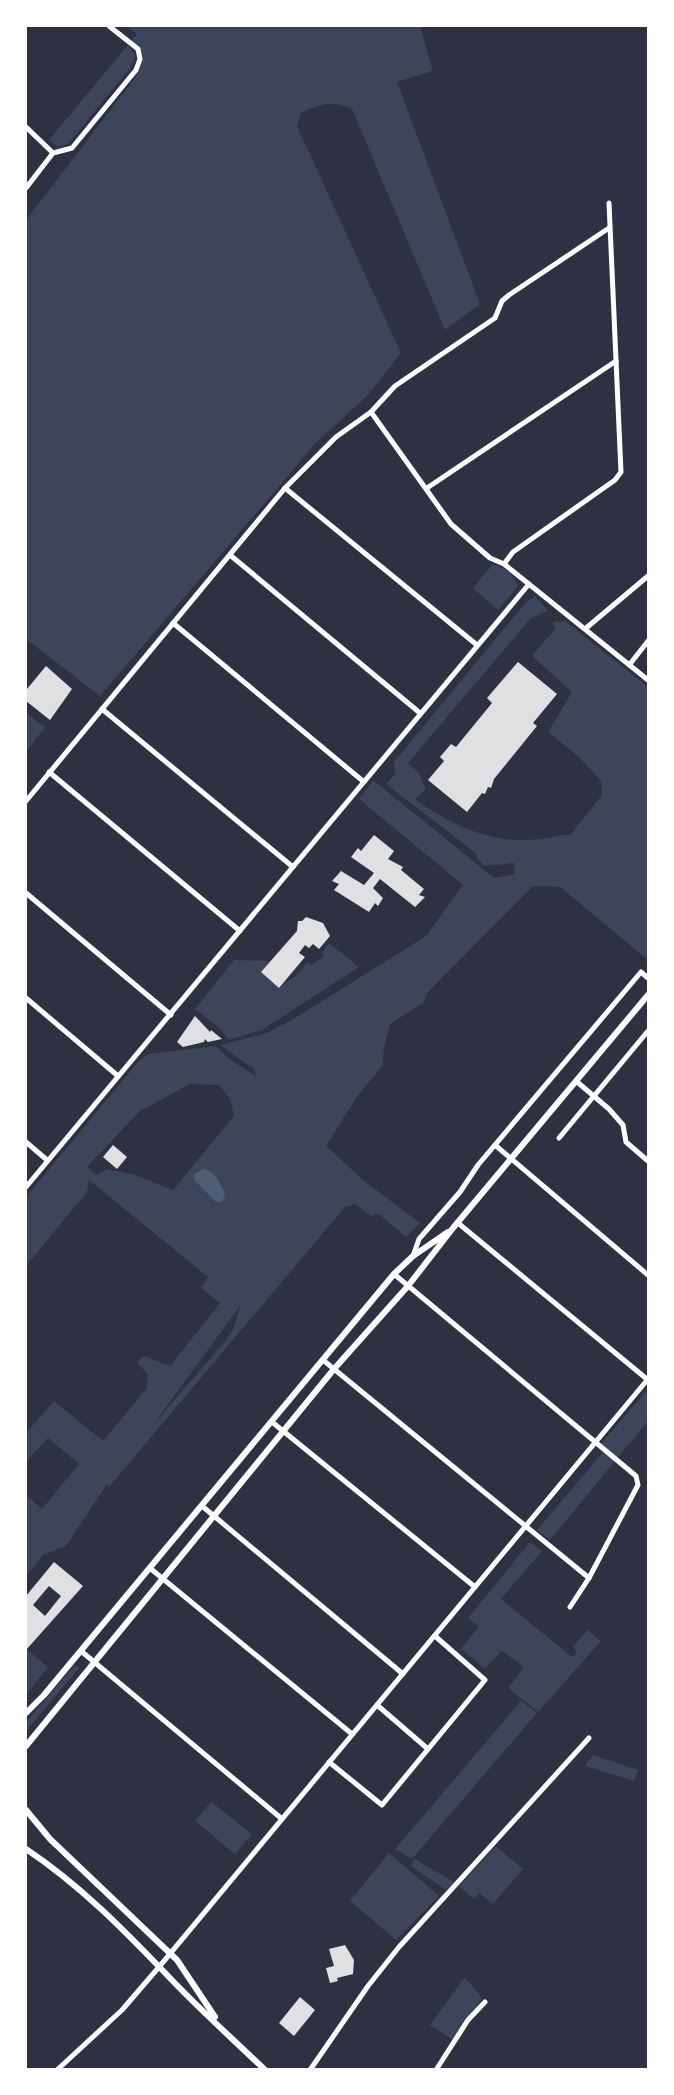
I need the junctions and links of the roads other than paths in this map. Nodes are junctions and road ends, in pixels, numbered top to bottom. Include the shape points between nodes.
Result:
1 (109, 26) edge
2 (26, 128) edge
3 (53, 153) junction
4 (26, 188) edge
5 (609, 203) dead end
6 (609, 228) junction
7 (616, 361) junction
8 (371, 412) junction
9 (285, 488) junction
10 (427, 488) junction
11 (230, 555) junction
12 (504, 564) junction
13 (648, 576) edge
14 (529, 584) junction
15 (173, 623) junction
16 (585, 629) junction
17 (648, 641) edge
18 (477, 645) junction
19 (630, 664) junction
20 (648, 680) edge
21 (102, 709) junction
22 (420, 713) junction
23 (49, 772) junction
24 (364, 782) junction
25 (26, 801) edge
26 (293, 867) junction
27 (26, 893) edge
28 (240, 931) junction
29 (648, 978) edge
30 (648, 995) edge
31 (26, 998) edge
32 (171, 1014) junction
33 (648, 1030) edge
34 (118, 1076) junction
35 (576, 1082) junction
36 (593, 1097) junction
37 (559, 1138) dead end
38 (26, 1142) edge
39 (495, 1145) junction
40 (511, 1159) junction
41 (47, 1160) junction
42 (648, 1161) edge
43 (26, 1187) edge
44 (455, 1226) junction
45 (413, 1256) junction
46 (394, 1274) junction
47 (648, 1275) edge
48 (408, 1286) junction
49 (323, 1360) junction
50 (334, 1369) junction
51 (648, 1379) edge
52 (272, 1422) junction
53 (283, 1431) junction
54 (596, 1443) junction
55 (202, 1506) junction
56 (213, 1515) junction
57 (525, 1526) junction
58 (151, 1569) junction
59 (162, 1578) junction
60 (589, 1578) junction
61 (475, 1587) junction
62 (570, 1608) dead end
63 (435, 1636) junction
64 (81, 1651) junction
65 (93, 1661) junction
66 (403, 1674) junction
67 (377, 1705) junction
68 (26, 1713) edge
69 (352, 1734) junction
70 (589, 1738) dead end
71 (26, 1746) edge
72 (428, 1749) junction
73 (329, 1762) junction
74 (26, 1810) edge
75 (282, 1819) junction
76 (26, 1849) edge
77 (170, 1953) junction
78 (159, 1967) junction
79 (485, 2002) dead end
80 (221, 2026) junction
81 (57, 2070) edge
82 (265, 2070) edge
83 (310, 2070) edge
84 (436, 2070) edge

1 - 3 street via 138,49 136,70 72,148
2 - 3 street
3 - 4 street
5 - 6 street
6 - 7 street
6 - 8 street via 509,295 495,318 395,386
7 - 10 street
7 - 12 street via 621,472 513,552
8 - 9 street via 321,451
8 - 10 street
9 - 11 street
9 - 18 street
10 - 12 street via 451,524 490,558
11 - 15 street
11 - 22 street
12 - 14 street
13 - 16 street
14 - 16 street
14 - 18 street
15 - 21 street
15 - 24 street
16 - 19 street
17 - 19 street
18 - 22 street
19 - 20 street
21 - 23 street
21 - 26 street
22 - 24 street
23 - 25 street
23 - 28 street
24 - 26 street
26 - 28 street
27 - 32 street
28 - 32 street
29 - 39 street via 641,972
30 - 35 street
31 - 34 street
32 - 34 street
33 - 36 street
34 - 41 street
35 - 36 street
35 - 40 street
36 - 37 street
36 - 42 street via 623,1125 626,1142
38 - 41 street
39 - 40 street
39 - 45 street via 419,1239
40 - 44 street
40 - 47 street
41 - 43 street
44 - 45 street
44 - 48 street
44 - 51 street
45 - 46 street
46 - 48 street
46 - 49 street
48 - 50 street
48 - 54 street
49 - 50 street
49 - 52 street
50 - 53 street
50 - 57 street
51 - 54 street
52 - 53 street
52 - 55 street
53 - 56 street
53 - 61 street
54 - 57 street
54 - 60 street via 636,1476 638,1485
55 - 56 street
55 - 58 street
56 - 59 street
56 - 66 street
57 - 60 street
57 - 61 street
58 - 59 street
58 - 64 street
59 - 65 street
59 - 69 street
60 - 62 street
61 - 63 street
63 - 66 street
63 - 72 street via 485,1680
64 - 65 street
64 - 68 street
65 - 71 street
65 - 75 street
66 - 67 street
67 - 69 street
67 - 72 street
69 - 73 street
70 - 83 street via 399,1947
72 - 73 street via 382,1805
73 - 75 street
74 - 77 street via 50,1839
75 - 77 street
76 - 78 street via 64,1875
77 - 78 street
77 - 80 street
78 - 80 street
78 - 81 street via 122,2010
79 - 84 street via 468,2020
80 - 82 street

